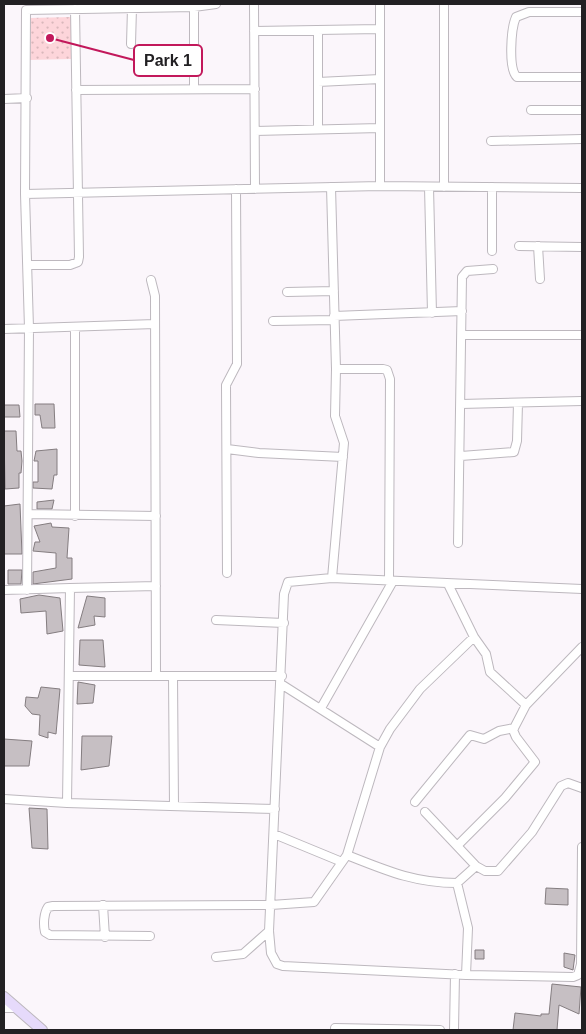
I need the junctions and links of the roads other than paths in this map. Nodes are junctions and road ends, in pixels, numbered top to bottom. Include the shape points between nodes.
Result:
1 (216, 4) edge
2 (254, 4) edge
3 (380, 4) edge
4 (444, 4) edge
5 (26, 7) edge
6 (194, 7) junction
7 (132, 8) junction
8 (75, 9) junction
9 (582, 12) edge
10 (380, 29) junction
11 (318, 30) junction
12 (254, 31) junction
13 (131, 44) dead end
14 (582, 77) edge
15 (380, 79) junction
16 (318, 82) junction
17 (194, 89) junction
18 (255, 89) junction
19 (76, 90) junction
20 (27, 98) junction
21 (4, 99) edge
22 (531, 110) dead end
23 (582, 110) edge
24 (380, 128) junction
25 (318, 129) junction
26 (255, 131) junction
27 (582, 139) edge
28 (491, 141) dead end
29 (380, 186) junction
30 (331, 187) junction
31 (429, 187) junction
32 (444, 187) junction
33 (492, 187) junction
34 (582, 188) edge
35 (236, 189) junction
36 (255, 189) junction
37 (77, 193) junction
38 (25, 194) junction
39 (519, 246) dead end
40 (538, 246) junction
41 (582, 247) edge
42 (492, 251) dead end
43 (28, 265) junction
44 (493, 269) dead end
45 (540, 279) dead end
46 (151, 280) dead end
47 (334, 291) junction
48 (287, 292) dead end
49 (462, 311) junction
50 (432, 313) junction
51 (334, 318) junction
52 (273, 320) dead end
53 (155, 324) junction
54 (29, 328) junction
55 (75, 328) junction
56 (4, 329) edge
57 (582, 334) edge
58 (462, 335) junction
59 (336, 370) junction
60 (582, 401) edge
61 (518, 403) junction
62 (461, 404) junction
63 (227, 449) junction
64 (461, 456) junction
65 (343, 457) junction
66 (28, 514) junction
67 (75, 516) junction
68 (156, 516) junction
69 (458, 543) dead end
70 (227, 573) dead end
71 (332, 578) junction
72 (391, 581) junction
73 (448, 584) junction
74 (156, 586) junction
75 (70, 588) junction
76 (582, 589) edge
77 (4, 590) edge
78 (28, 590) junction
79 (216, 620) dead end
80 (284, 623) junction
81 (474, 637) junction
82 (582, 647) edge
83 (68, 676) junction
84 (156, 676) junction
85 (173, 676) junction
86 (282, 680) junction
87 (526, 705) junction
88 (321, 708) junction
89 (514, 728) junction
90 (380, 747) junction
91 (582, 788) edge
92 (4, 799) edge
93 (415, 802) dead end
94 (66, 803) junction
95 (174, 806) junction
96 (275, 809) junction
97 (425, 812) dead end
98 (274, 834) junction
99 (458, 845) junction
100 (582, 848) edge
101 (344, 859) junction
102 (476, 866) junction
103 (456, 883) junction
104 (271, 905) junction
105 (103, 906) junction
106 (269, 931) junction
107 (150, 936) dead end
108 (104, 937) junction
109 (216, 957) dead end
110 (455, 974) junction
111 (466, 975) junction
112 (4, 997) edge
113 (4, 1008) edge
114 (15, 1008) junction
115 (335, 1028) dead end
116 (40, 1030) edge
117 (440, 1030) edge
118 (454, 1030) edge

1 - 6 street
2 - 12 street
3 - 10 street
4 - 32 street
5 - 8 street
5 - 20 street
6 - 7 street
6 - 17 street
7 - 8 street
7 - 13 street
8 - 19 street
9 - 14 street via 528,12 516,17 512,68 517,77
10 - 11 street
10 - 15 street
11 - 12 street
11 - 16 street
12 - 18 street
15 - 16 street
15 - 24 street
16 - 25 street
17 - 18 street
17 - 19 street
18 - 26 street
19 - 37 street
20 - 21 street
20 - 38 street
22 - 23 street
24 - 25 street
24 - 29 street
25 - 26 street
26 - 36 street
27 - 28 street
29 - 30 street
29 - 31 street
30 - 36 street
30 - 47 street
31 - 32 street
31 - 50 street
32 - 33 street
33 - 34 street
33 - 42 street
35 - 36 street
35 - 37 street
35 - 63 street via 238,364 226,385
37 - 38 street
37 - 43 street via 78,262 70,265
38 - 43 street
39 - 40 street
40 - 41 street
40 - 45 street
43 - 54 street
44 - 49 street via 464,274
46 - 53 street via 155,296
47 - 48 street
47 - 51 street
49 - 50 street
49 - 58 street
50 - 51 street
51 - 52 street
51 - 59 street
53 - 55 street
53 - 68 street
54 - 55 street
54 - 56 street
54 - 66 street
55 - 67 street
57 - 58 street
58 - 62 street
59 - 65 street via 335,416 344,440
59 - 72 street via 383,369 389,374
60 - 61 street
61 - 62 street
61 - 64 street via 518,442 514,452
62 - 64 street
63 - 65 street
63 - 70 street
64 - 69 street
65 - 71 street
66 - 67 street
66 - 78 street
67 - 68 street
68 - 74 street
71 - 72 street
71 - 80 street via 288,582 284,594
72 - 73 street
72 - 88 street
73 - 76 street
73 - 81 street
74 - 75 street
74 - 84 street
75 - 78 street
75 - 83 street
77 - 78 street
79 - 80 street
80 - 86 street
81 - 87 street via 486,654 491,674
81 - 90 street via 420,689
82 - 87 street
83 - 84 street
83 - 94 street
84 - 85 street
85 - 86 street
85 - 95 street
86 - 88 street
86 - 96 street
87 - 89 street
88 - 90 street
89 - 93 street via 484,739 470,735
89 - 99 street via 516,737 535,764
90 - 101 street
91 - 102 street via 568,783 561,786 532,832 498,871 485,871
92 - 94 street
94 - 95 street
95 - 96 street
96 - 98 street
97 - 99 street
98 - 101 street
98 - 104 street
99 - 102 street
100 - 111 street via 581,964 578,975 566,978
101 - 103 street via 411,879
101 - 104 street via 314,902
102 - 103 street
103 - 111 street via 468,928
104 - 105 street
104 - 106 street
105 - 108 street
105 - 108 street via 48,907 44,928 50,935
106 - 109 street via 243,954
106 - 110 street via 271,953 279,965
107 - 108 street
110 - 111 street
110 - 118 street
112 - 114 street
113 - 114 street
114 - 116 street
115 - 117 street

